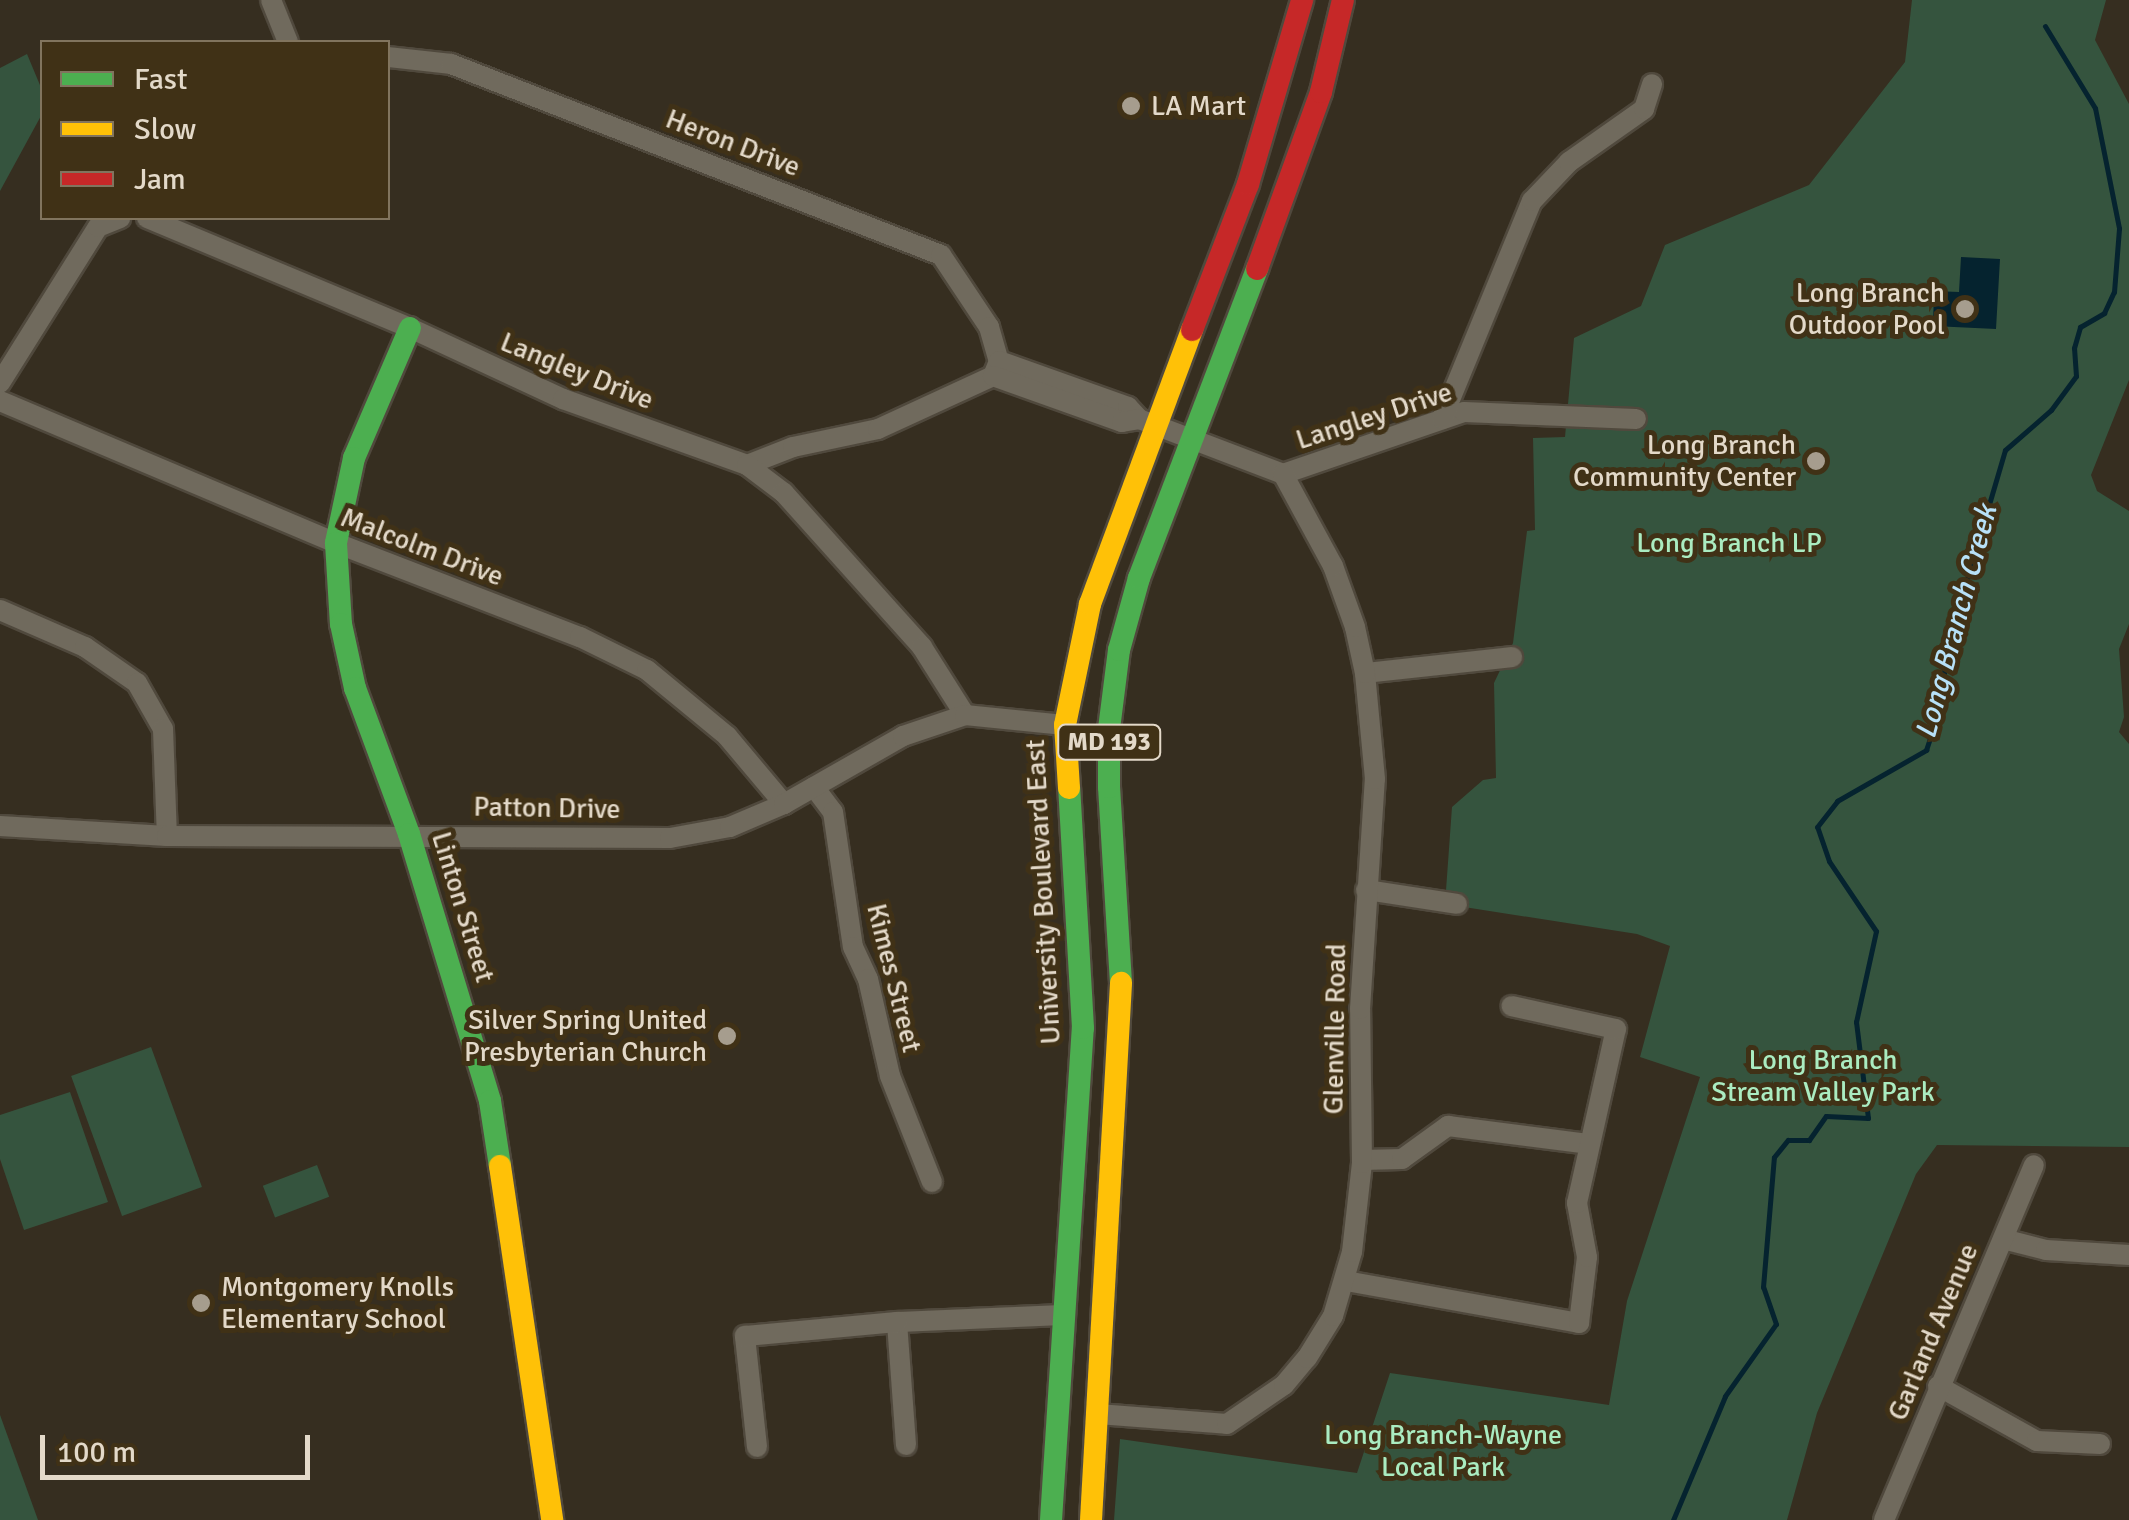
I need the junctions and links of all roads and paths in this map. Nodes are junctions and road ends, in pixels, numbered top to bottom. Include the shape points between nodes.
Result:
1 (271, 0) edge
2 (1302, 0) edge
3 (1344, 0) edge
4 (287, 40) edge
5 (390, 57) edge
6 (1652, 84) dead end
7 (115, 220) edge
8 (152, 220) edge
9 (410, 328) junction
10 (996, 369) junction
11 (0, 384) edge
12 (0, 401) edge
13 (1442, 419) junction
14 (1636, 419) dead end
15 (1146, 422) junction
16 (1191, 439) junction
17 (748, 465) junction
18 (1282, 474) junction
19 (336, 543) junction
20 (0, 610) edge
21 (1512, 656) dead end
22 (1366, 672) junction
23 (965, 715) junction
24 (1065, 725) junction
25 (814, 787) junction
26 (784, 804) junction
27 (0, 826) edge
28 (409, 834) junction
29 (167, 836) junction
30 (1366, 890) junction
31 (1457, 904) dead end
32 (1510, 1006) dead end
33 (1588, 1144) junction
34 (1362, 1160) junction
35 (2034, 1166) dead end
36 (932, 1182) dead end
37 (2002, 1239) junction
38 (2129, 1256) edge
39 (1346, 1282) junction
40 (1064, 1315) junction
41 (897, 1322) junction
42 (1938, 1386) junction
43 (1098, 1414) junction
44 (2100, 1444) dead end
45 (906, 1446) dead end
46 (757, 1448) dead end
47 (552, 1520) edge
48 (1051, 1520) edge
49 (1091, 1520) edge
50 (1884, 1520) edge

1 - 4 street
2 - 15 main road, University Boulevard East / MD 193 via 1248,184
3 - 16 main road, MD 193 via 1296,166
5 - 10 street, Heron Drive via 450,64 941,255 989,327
6 - 13 street via 1644,108 1568,162 1532,201
7 - 11 street via 98,227
8 - 9 street, Langley Drive
9 - 17 street, Langley Drive via 563,399
9 - 19 main road, Linton Street via 354,458
10 - 15 street, Langley Drive via 1128,407
10 - 17 street via 878,429 792,447
12 - 19 street, Malcolm Drive
13 - 14 street, Langley Drive via 1464,412
13 - 18 street, Langley Drive
15 - 16 street, Langley Drive
15 - 24 main road, University Boulevard East / MD 193 via 1090,604
16 - 18 street, Langley Drive
16 - 43 main road, MD 193 via 1138,578 1119,650 1109,729 1123,1008
17 - 23 street via 784,493 922,647
18 - 22 street, Glenville Road via 1333,566
19 - 26 street, Malcolm Drive via 647,670 726,736
19 - 28 main road, Linton Street via 341,624 355,688
20 - 29 street via 85,647 138,683 162,729
21 - 22 street
22 - 30 street, Glenville Road via 1374,778
23 - 24 street, Patton Drive
23 - 25 street, Patton Drive via 903,736
24 - 40 main road, University Boulevard East / MD 193 via 1084,1028
25 - 26 street, Patton Drive
25 - 36 street, Kimes Street via 833,812 853,947 868,980 890,1076
26 - 28 street, Patton Drive via 730,828 670,838
27 - 29 street, Patton Drive
28 - 29 street, Patton Drive
28 - 47 main road, Linton Street via 490,1101
30 - 31 street
30 - 34 street, Glenville Road
32 - 33 street via 1616,1029
33 - 34 street via 1448,1126 1402,1159
33 - 39 street via 1577,1203 1587,1257 1579,1323
34 - 39 street, Glenville Road
35 - 37 street, Garland Avenue
37 - 38 street via 2046,1250
37 - 42 street, Garland Avenue
39 - 43 street, Glenville Road via 1307,1358 1284,1385 1227,1424
40 - 41 street
40 - 48 main road, University Boulevard East / MD 193
41 - 45 street
41 - 46 street via 745,1336
42 - 44 street via 2037,1441
42 - 50 street, Garland Avenue
43 - 49 main road, MD 193

